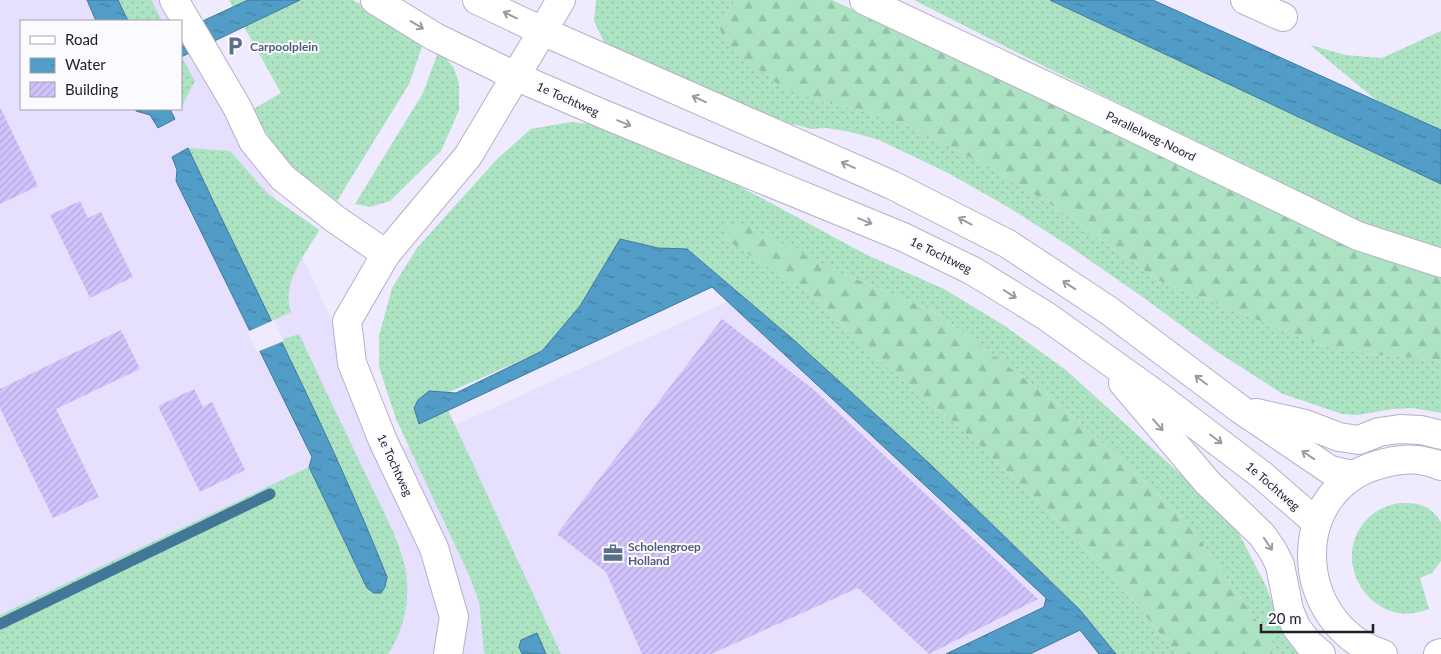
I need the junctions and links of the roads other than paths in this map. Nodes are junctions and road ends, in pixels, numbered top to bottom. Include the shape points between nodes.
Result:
1 (174, 0) edge
2 (375, 0) edge
3 (478, 0) edge
4 (561, 0) edge
5 (864, 0) edge
6 (1245, 0) edge
7 (1283, 17) dead end
8 (542, 31) junction
9 (515, 76) junction
10 (386, 254) junction
11 (1441, 263) edge
12 (1092, 348) junction
13 (1240, 409) junction
14 (1441, 435) edge
15 (1441, 466) edge
16 (1352, 475) junction
17 (1317, 523) junction
18 (448, 654) edge
19 (1321, 654) edge
20 (1383, 654) edge

1 - 10 main road via 237,107 253,141 283,178
2 -> 9 main road, 1e Tochtweg via 435,36
8 -> 3 main road
4 - 8 main road
5 - 11 main road, Parallelweg-Noord via 1358,236
6 - 7 main road
8 - 9 main road
13 -> 8 main road via 1108,310 1008,244 892,185
9 - 10 main road, 1e Tochtweg via 468,156
9 -> 12 main road, 1e Tochtweg via 903,236 973,271
10 - 18 main road, 1e Tochtweg via 347,321 352,363 383,441 434,548 454,617
12 -> 17 main road, 1e Tochtweg via 1215,439
12 -> 19 main road via 1207,482 1262,535 1280,565 1289,610 1296,627
13 - 14 main road via 1359,440 1379,432 1400,430 1422,430
16 -> 13 main road via 1330,470
15 - 16 main road via 1427,460 1401,459
16 - 17 main road via 1330,496
17 - 20 main road via 1311,563 1321,602 1346,633 1362,645

